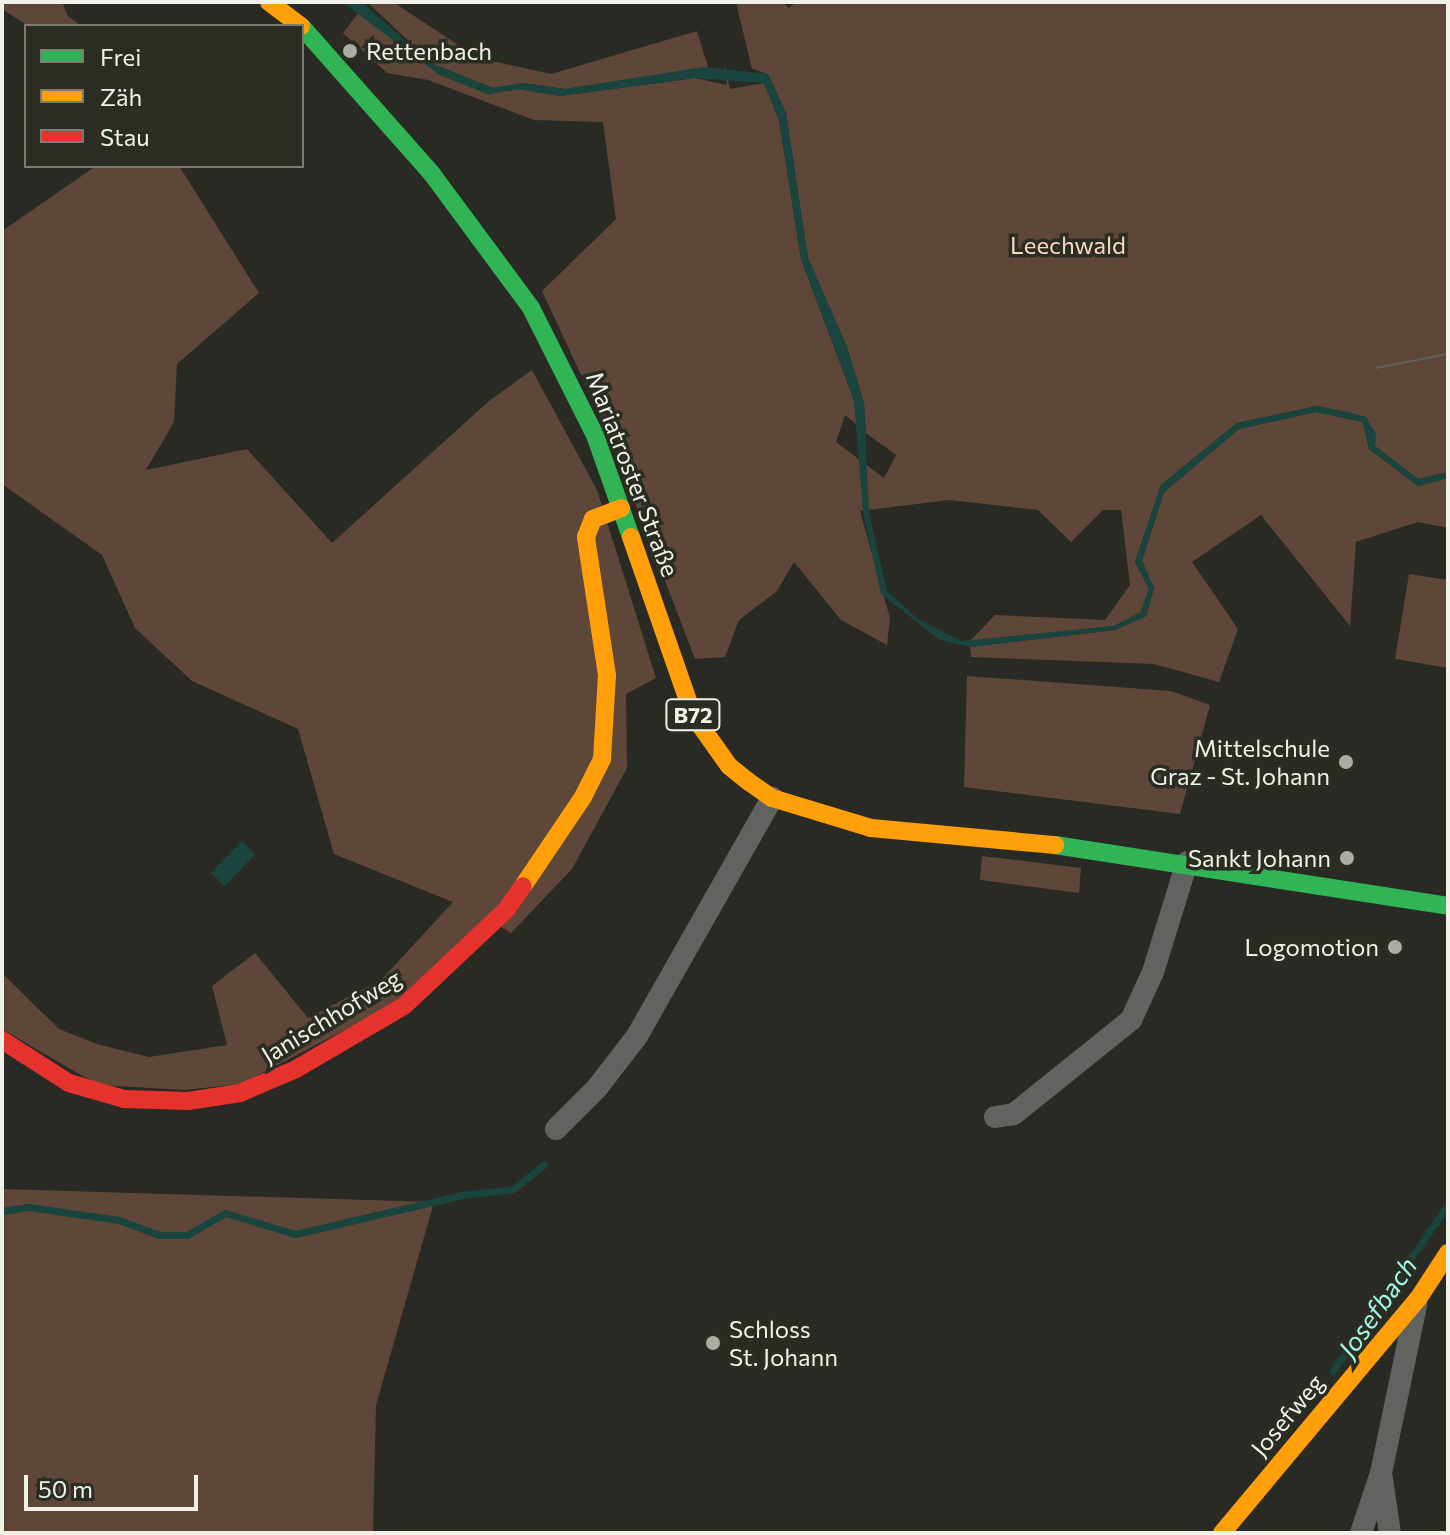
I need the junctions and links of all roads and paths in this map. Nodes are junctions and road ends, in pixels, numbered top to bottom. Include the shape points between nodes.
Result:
1 (269, 2) edge
2 (297, 24) edge
3 (304, 30) edge
4 (621, 508) junction
5 (772, 798) junction
6 (1187, 862) junction
7 (1448, 906) edge
8 (2, 1040) edge
9 (995, 1117) dead end
10 (556, 1129) dead end
11 (1448, 1253) edge
12 (1418, 1299) junction
13 (1381, 1473) junction
14 (1222, 1533) edge
15 (1361, 1533) edge
16 (1390, 1533) edge

1 - 2 main road, Mariatroster Straße / B72
3 - 4 main road, Mariatroster Straße / B72 via 432,174 520,291 572,382
4 - 5 main road, Mariatroster Straße / B72 via 693,715 729,766
4 - 8 main road, Janischhofweg via 593,519 586,537 607,675 602,759 583,797 506,910 404,1006 296,1069 240,1093 188,1101 124,1099 69,1083
5 - 6 main road, Mariatroster Straße / B72 via 871,828
5 - 10 street via 637,1036
6 - 7 main road, Mariatroster Straße / B72
6 - 9 street via 1153,972 1131,1020 1014,1114
11 - 12 main road, Josefweg
12 - 13 street
12 - 14 main road, Josefweg
13 - 15 street
13 - 16 street

